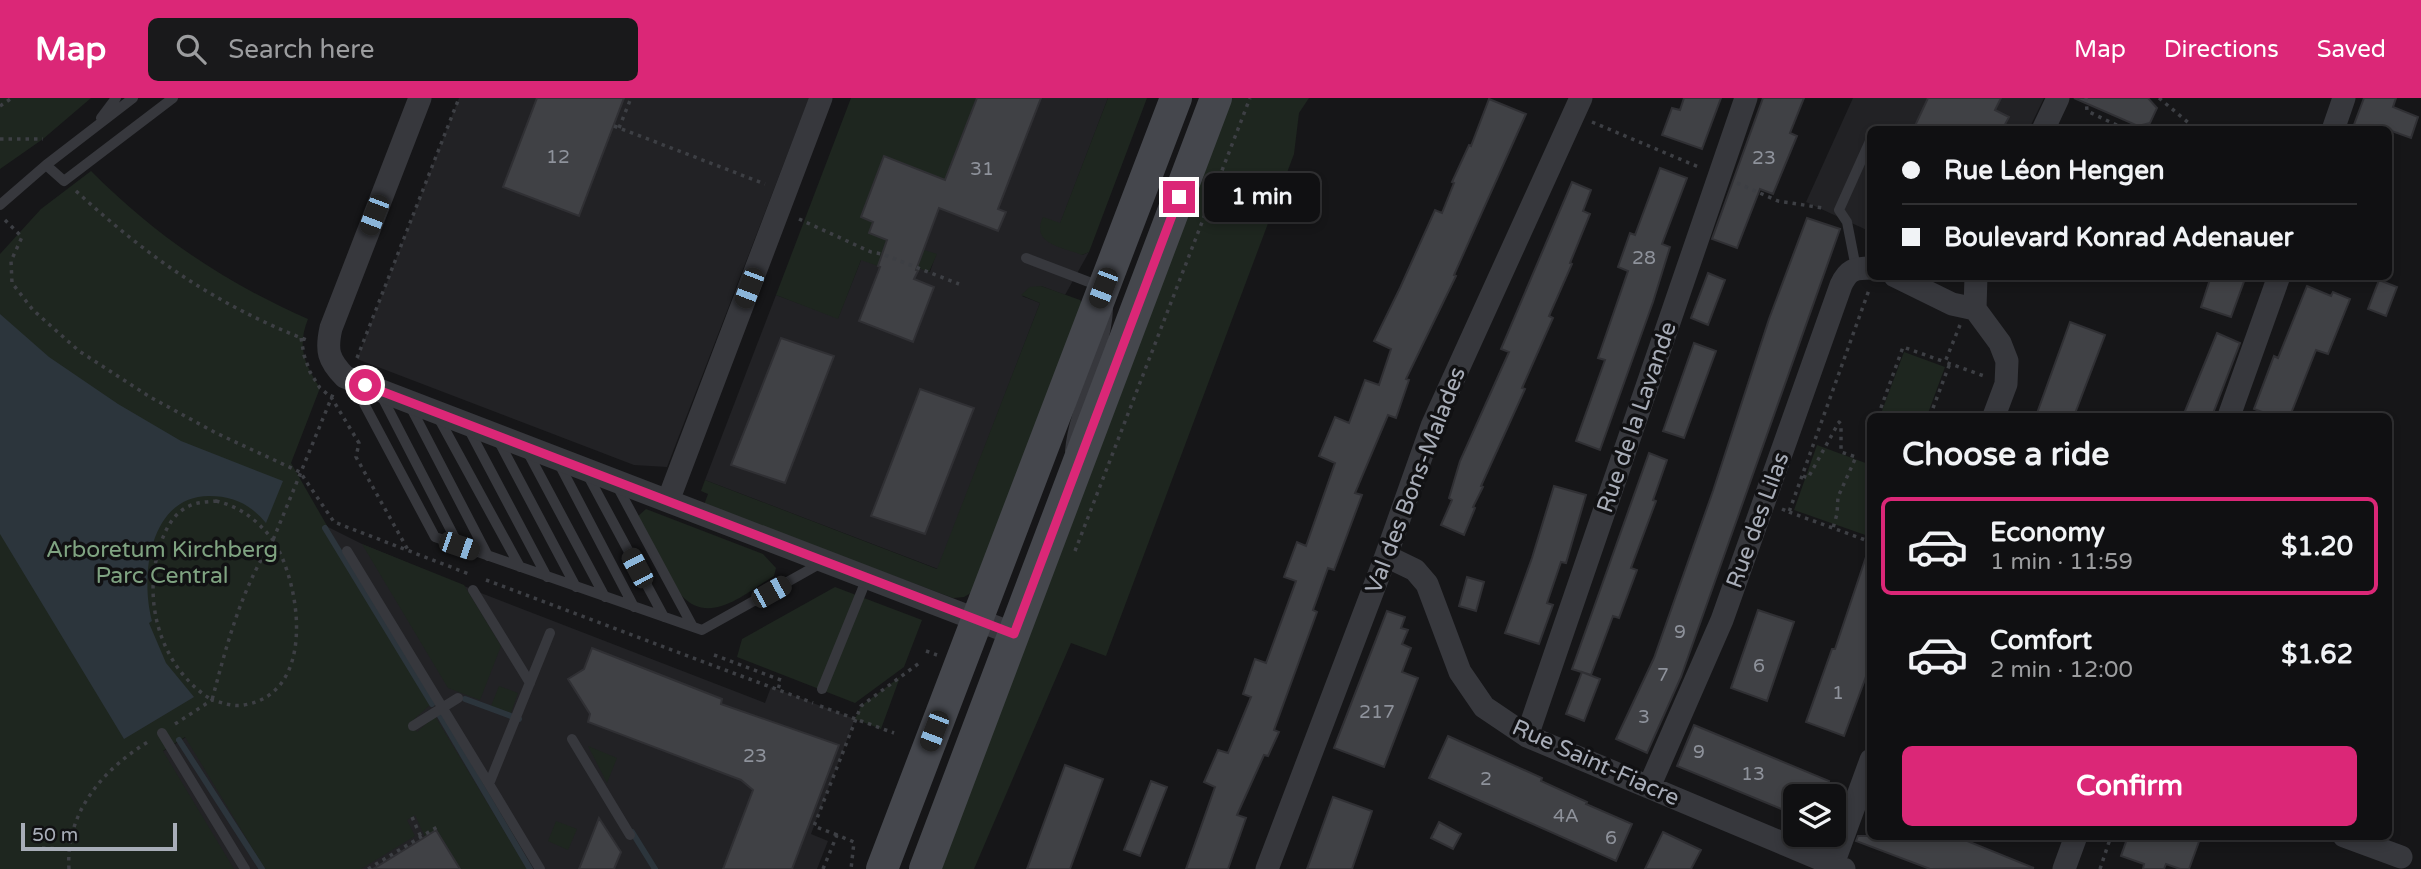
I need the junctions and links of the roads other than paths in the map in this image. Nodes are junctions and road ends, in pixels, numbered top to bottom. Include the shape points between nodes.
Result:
1 (116, 98) edge
2 (133, 98) edge
3 (173, 98) edge
4 (420, 98) edge
5 (821, 98) edge
6 (1176, 98) edge
7 (1216, 98) edge
8 (1746, 98) edge
9 (2058, 98) edge
10 (2344, 98) edge
11 (1578, 106) edge
12 (2045, 126) edge
13 (2334, 126) edge
14 (91, 130) junction
15 (1867, 148) edge
16 (46, 165) junction
17 (0, 205) edge
18 (1026, 258) dead end
19 (1867, 260) edge
20 (1867, 273) edge
21 (1892, 280) edge
22 (1975, 280) edge
23 (2278, 280) edge
24 (1103, 288) junction
25 (1971, 308) junction
26 (348, 379) junction
27 (379, 390) junction
28 (408, 402) junction
29 (435, 412) junction
30 (1995, 413) edge
31 (2229, 413) edge
32 (465, 424) junction
33 (495, 435) junction
34 (525, 446) junction
35 (555, 458) junction
36 (585, 470) junction
37 (615, 481) junction
38 (1067, 495) junction
39 (668, 501) junction
40 (459, 546) junction
41 (347, 551) dead end
42 (488, 556) junction
43 (1386, 556) junction
44 (824, 561) junction
45 (520, 567) junction
46 (547, 576) junction
47 (867, 578) junction
48 (576, 587) junction
49 (473, 590) dead end
50 (605, 597) junction
51 (634, 607) junction
52 (664, 617) junction
53 (977, 620) junction
54 (693, 627) junction
55 (550, 633) dead end
56 (1014, 634) junction
57 (530, 683) junction
58 (822, 689) dead end
59 (458, 698) dead end
60 (443, 708) junction
61 (414, 726) dead end
62 (162, 733) road end
63 (1527, 736) junction
64 (572, 739) dead end
65 (1867, 773) edge
66 (489, 784) junction
67 (1649, 787) junction
68 (630, 835) dead end
69 (2075, 840) edge
70 (2355, 840) edge
71 (2401, 857) dead end
72 (1838, 867) edge
73 (245, 869) edge
74 (540, 869) edge
75 (882, 869) edge
76 (925, 869) edge
77 (1267, 869) edge
78 (2064, 869) edge

1 - 14 lane
2 - 14 lane
3 - 16 lane via 64,181
4 - 26 street via 326,347 337,370
5 - 39 street
6 - 24 main road
7 - 38 main road
8 - 63 street, Rue de la Lavande
9 - 12 street
10 - 13 street
11 - 43 street, Val des Bons-Malades via 1432,426
14 - 16 lane
15 - 19 lane via 1839,211
16 - 17 lane
18 - 24 lane
20 - 67 street, Rue des Lilas via 1846,273 1721,620
21 - 25 street
22 - 25 street
23 - 31 street
24 - 38 lane via 1108,329 1072,433
24 - 53 main road
25 - 30 street via 2000,343 2007,361 2006,384
26 - 27 street
26 - 40 lane via 435,537
27 - 28 street
27 - 40 lane
28 - 29 street
28 - 42 lane
29 - 32 street
29 - 45 lane
32 - 33 street
32 - 46 lane
33 - 34 street
33 - 48 lane
34 - 35 street
34 - 50 lane
35 - 36 street
35 - 51 lane
36 - 37 street
36 - 52 lane
37 - 39 street
37 - 54 lane
38 - 56 main road
39 - 44 street
40 - 42 lane
41 - 60 lane
42 - 45 lane
43 - 63 street, Rue Saint-Fiacre via 1415,570 1427,584 1460,673 1484,707
43 - 77 street, Val des Bons-Malades
44 - 47 street
44 - 54 lane via 702,631
45 - 46 lane
46 - 48 lane
47 - 53 street
47 - 58 lane
48 - 50 lane
49 - 57 lane
50 - 51 lane
51 - 52 lane
52 - 54 lane
53 - 56 street
53 - 75 main road
55 - 57 lane
56 - 76 main road
57 - 66 lane
59 - 60 lane
60 - 61 lane
60 - 66 lane
62 - 73 lane
63 - 67 street, Rue Saint-Fiacre
64 - 68 lane
65 - 72 street
66 - 74 lane
67 - 72 street, Rue Saint-Fiacre
69 - 78 street
70 - 71 street

